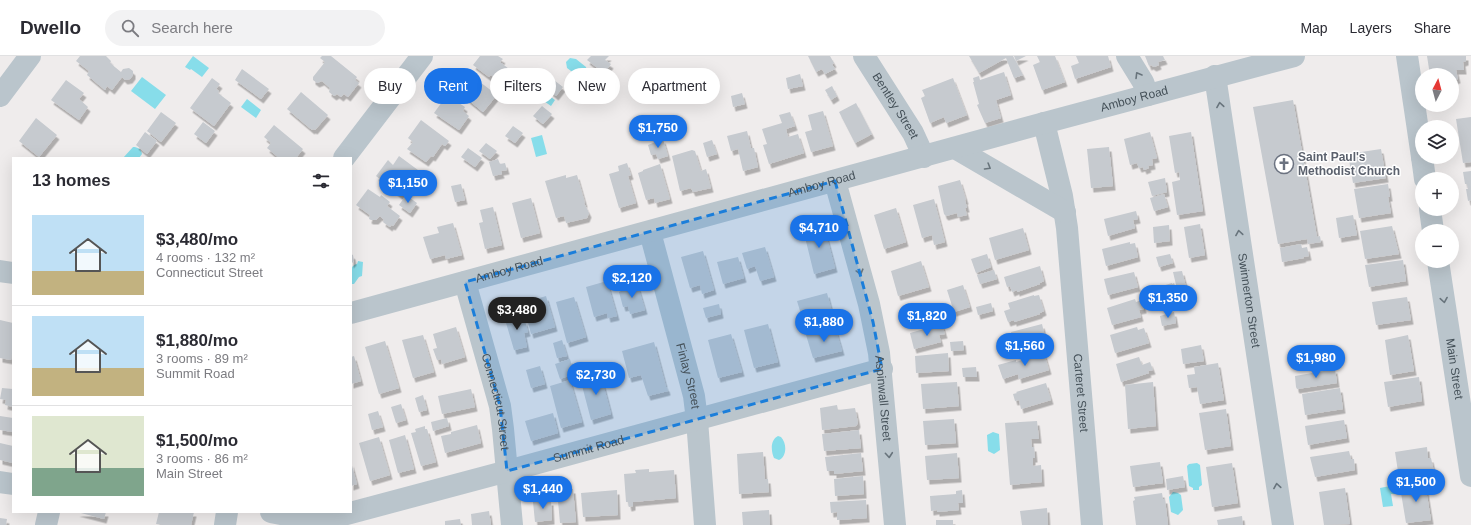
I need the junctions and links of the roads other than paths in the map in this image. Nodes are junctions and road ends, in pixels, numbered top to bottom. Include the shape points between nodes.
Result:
1 (30, 56) edge
2 (422, 56) edge
3 (864, 56) edge
4 (1127, 56) edge
5 (1294, 56) edge
6 (1407, 56) edge
7 (1215, 76) junction
8 (1148, 95) junction
9 (0, 96) edge
10 (1417, 120) edge
11 (1044, 123) junction
12 (955, 148) junction
13 (345, 157) edge
14 (924, 157) junction
15 (835, 181) junction
16 (1065, 212) junction
17 (650, 232) junction
18 (1439, 268) edge
19 (0, 271) edge
20 (12, 273) edge
21 (466, 282) junction
22 (352, 313) edge
23 (882, 369) junction
24 (697, 420) junction
25 (508, 471) junction
26 (1471, 476) edge
27 (0, 482) edge
28 (12, 484) edge
29 (49, 513) edge
30 (228, 513) edge
31 (276, 513) edge
32 (350, 513) edge
33 (352, 513) edge
34 (319, 522) edge
35 (46, 525) edge
36 (225, 525) edge
37 (512, 525) edge
38 (704, 525) edge
39 (895, 525) edge
40 (1092, 525) edge
41 (1283, 525) edge

1 - 9 street
2 - 13 street
3 - 14 street, Bentley Street via 913,133
8 -> 4 street
5 - 7 street, Amboy Road
6 - 10 street
7 - 8 street, Amboy Road
41 -> 7 street, Swinnerton Street
8 - 11 street, Amboy Road
11 - 12 street, Amboy Road
11 - 16 street, Carteret Street
12 - 14 street, Amboy Road
12 -> 16 street
14 - 15 street, Amboy Road
15 - 17 street, Amboy Road
15 -> 23 street, Aspinwall Street via 873,322
16 - 40 street, Carteret Street
17 - 21 street, Amboy Road
17 - 24 street, Finlay Street via 694,396
18 -> 26 street, Main Street
19 - 20 street
21 - 22 street, Amboy Road
21 - 25 street, Connecticut Street via 500,406
23 - 24 street, Summit Road
23 -> 39 street, Aspinwall Street
24 - 25 street, Summit Road
24 - 38 street, Finlay Street
25 - 33 street, Summit Road
25 - 37 street, Connecticut Street
27 - 28 street
29 - 35 street
30 - 36 street
31 - 34 street, Summit Road
32 - 34 street, Summit Road

